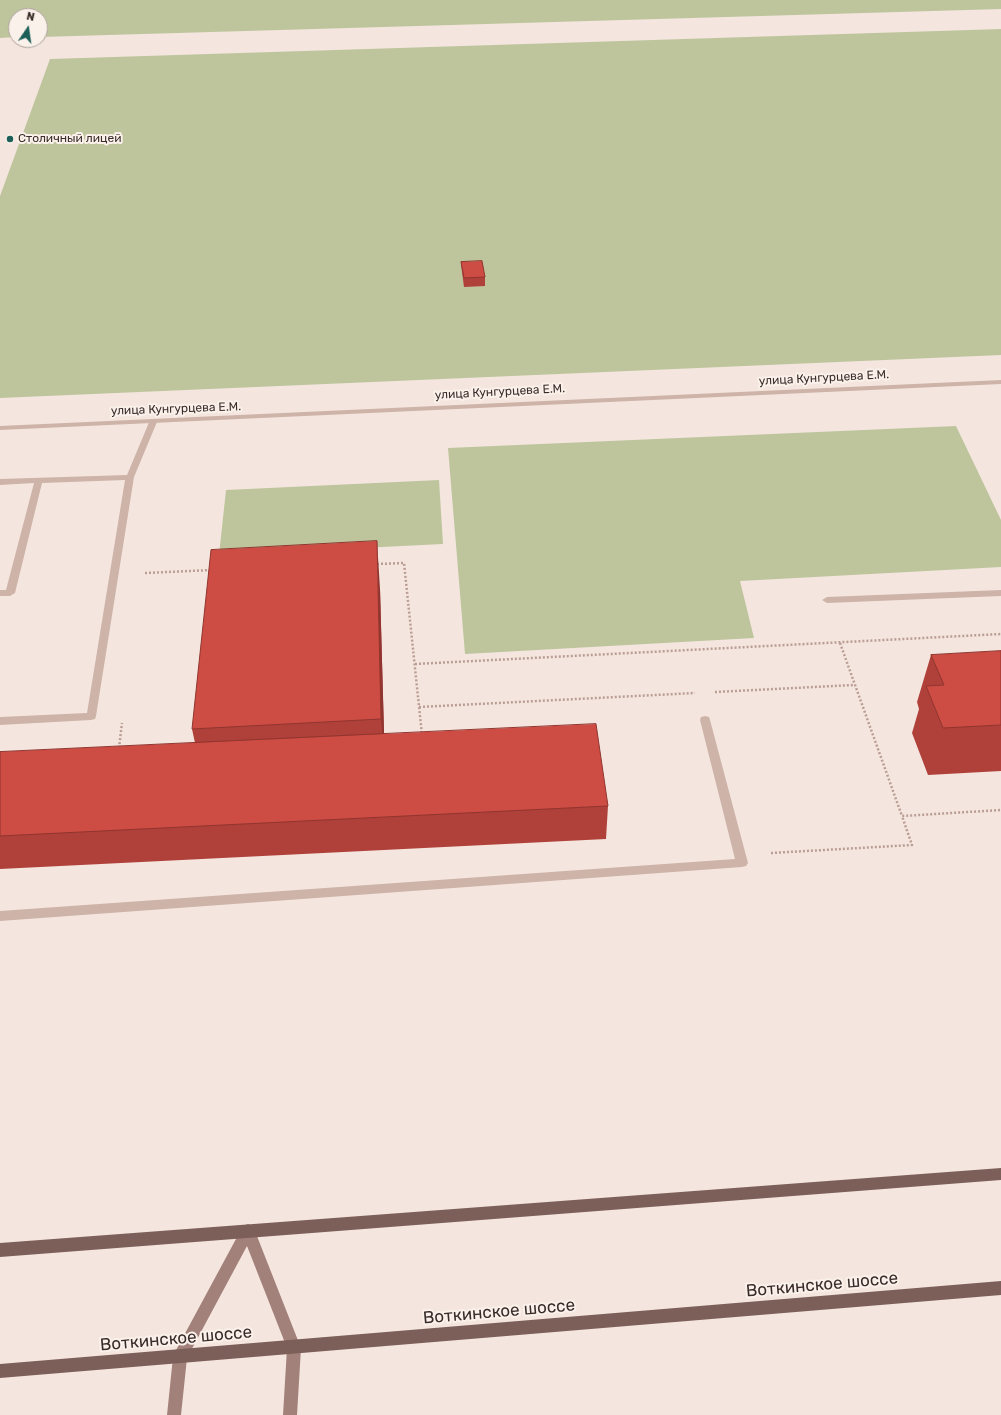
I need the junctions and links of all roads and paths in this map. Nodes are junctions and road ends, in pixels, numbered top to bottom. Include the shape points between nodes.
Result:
1 (1001, 382) edge
2 (153, 422) junction
3 (0, 428) edge
4 (130, 477) junction
5 (39, 480) junction
6 (0, 482) edge
7 (373, 564) edge
8 (217, 570) edge
9 (139, 573) dead end
10 (1001, 592) edge
11 (0, 593) edge
12 (827, 600) dead end
13 (1001, 634) edge
14 (840, 643) junction
15 (415, 664) junction
16 (854, 685) junction
17 (712, 692) dead end
18 (696, 693) dead end
19 (419, 707) junction
20 (122, 718) dead end
21 (705, 720) dead end
22 (0, 721) edge
23 (423, 742) edge
24 (119, 749) edge
25 (1001, 810) edge
26 (0, 916) edge
27 (1001, 1174) edge
28 (248, 1231) junction
29 (0, 1250) edge
30 (1001, 1288) edge
31 (294, 1348) junction
32 (180, 1357) junction
33 (0, 1371) edge
34 (174, 1415) edge
35 (290, 1415) edge

1 - 2 street, улица Кунгурцева Е.М.
2 - 3 street, улица Кунгурцева Е.М.
2 - 4 street
4 - 5 street
4 - 22 street via 91,716
5 - 6 street
5 - 11 street via 10,593
7 - 15 path via 404,562
8 - 9 path
10 - 12 street
13 - 14 path
14 - 15 path
14 - 16 path
15 - 19 path
16 - 17 path
16 - 25 path via 902,816
18 - 19 path
19 - 23 path
20 - 24 path
21 - 26 street via 742,863
27 - 28 main road
28 - 29 main road
28 - 31 main road
28 - 32 main road
30 - 31 main road, Воткинское шоссе
31 - 32 main road, Воткинское шоссе
31 - 35 main road
32 - 33 main road, Воткинское шоссе
32 - 34 main road

